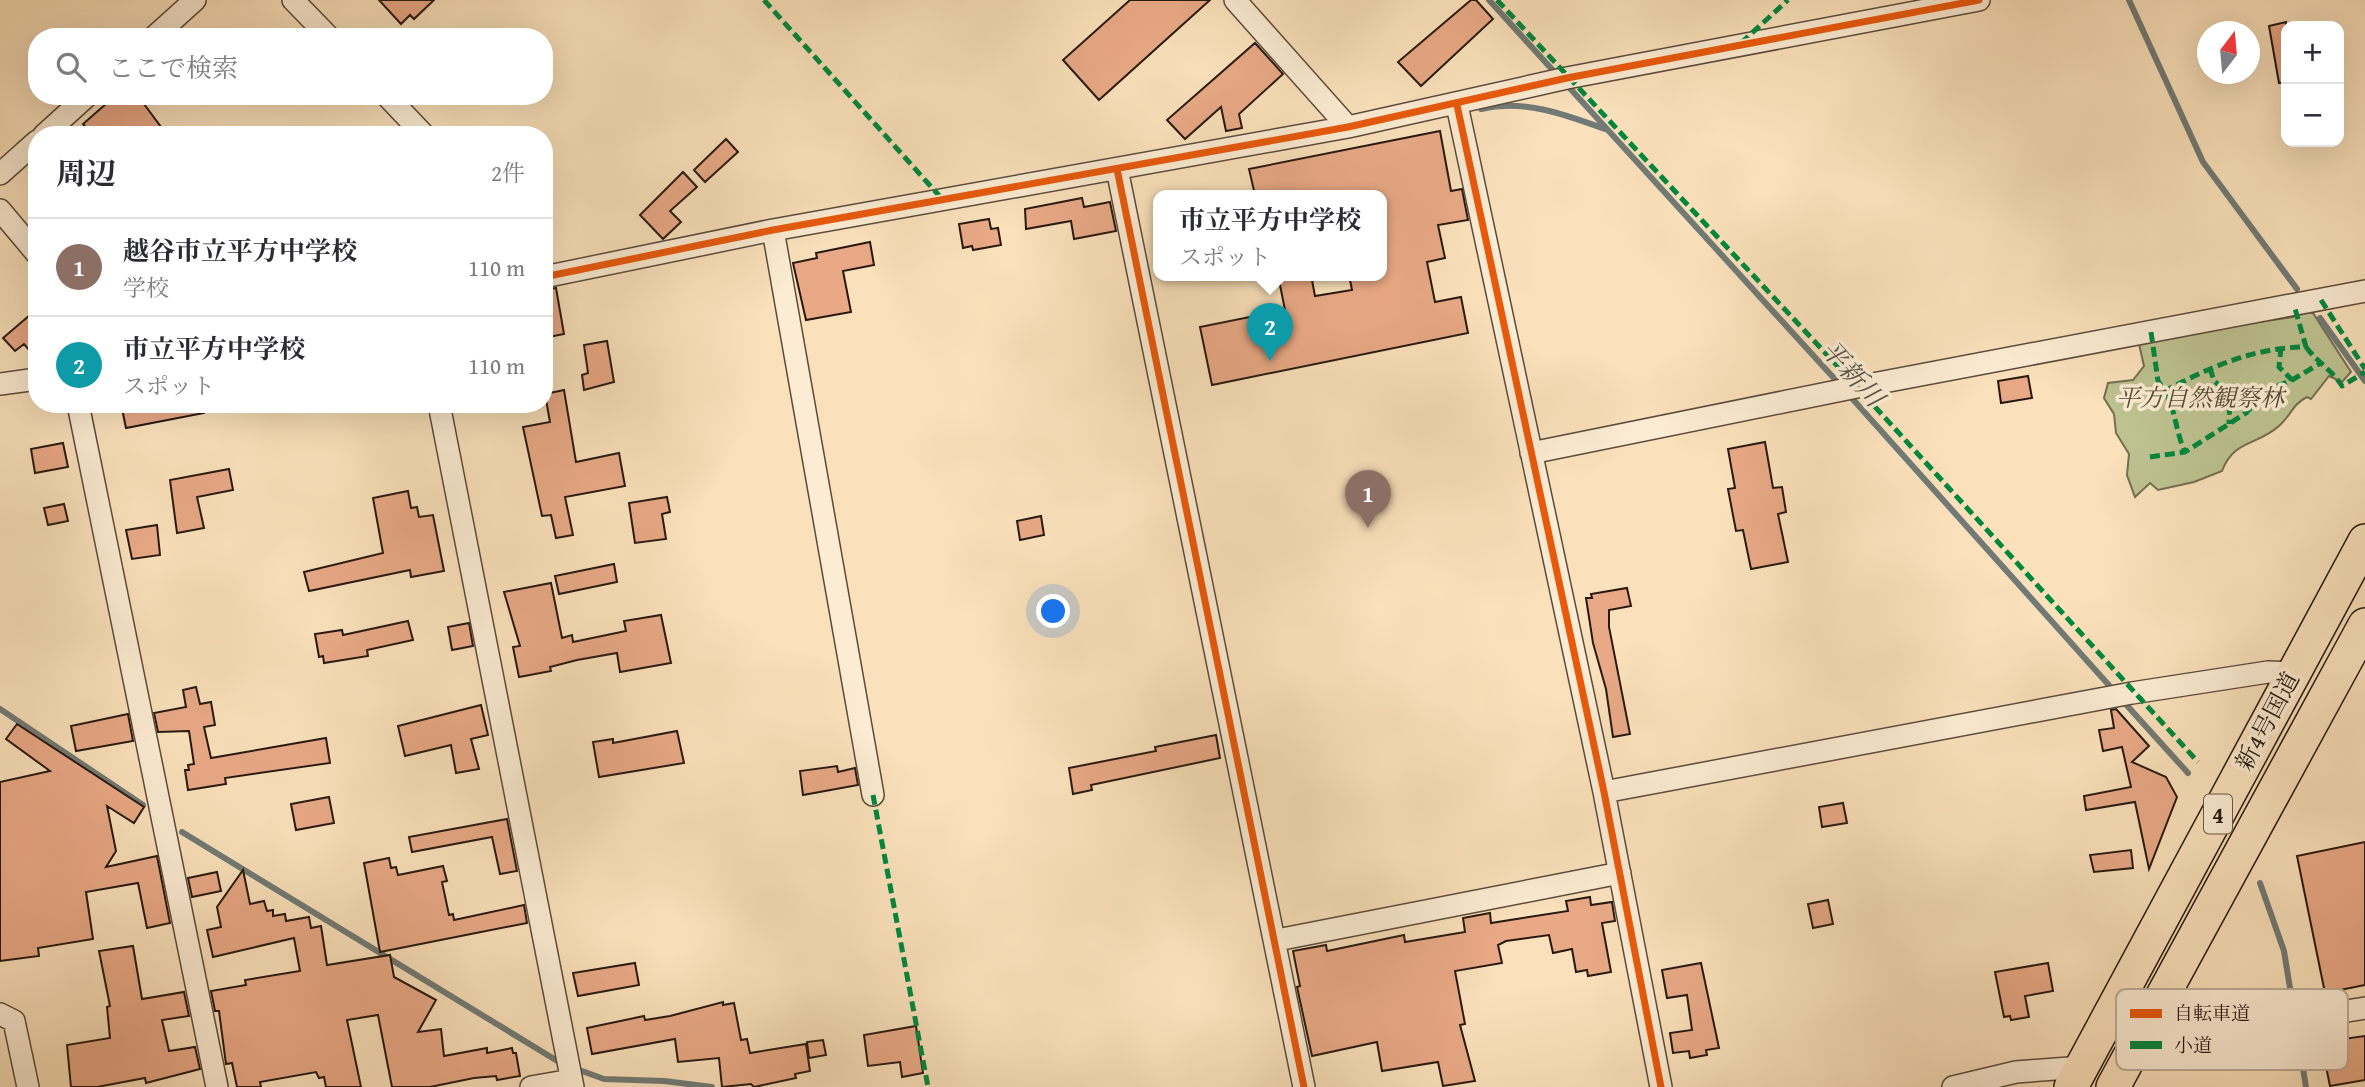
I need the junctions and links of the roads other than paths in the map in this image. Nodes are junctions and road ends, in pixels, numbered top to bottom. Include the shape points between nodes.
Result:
1 (195, 0) edge
2 (293, 0) edge
3 (1235, 0) edge
4 (1979, 0) edge
5 (164, 28) edge
6 (320, 28) edge
7 (77, 105) edge
8 (396, 105) edge
9 (1457, 105) junction
10 (54, 126) edge
11 (415, 126) edge
12 (1348, 127) junction
13 (28, 149) edge
14 (1117, 169) junction
15 (0, 174) edge
16 (0, 210) edge
17 (773, 230) junction
18 (28, 243) edge
19 (553, 269) edge
20 (2365, 291) edge
21 (28, 380) edge
22 (0, 384) edge
23 (80, 413) edge
24 (441, 413) edge
25 (1531, 453) junction
26 (2365, 541) edge
27 (2365, 625) edge
28 (2292, 673) junction
29 (1604, 792) junction
30 (873, 795) dead end
31 (1620, 873) junction
32 (1277, 940) junction
33 (2124, 989) edge
34 (2167, 989) edge
35 (2116, 1004) edge
36 (0, 1014) edge
37 (2122, 1070) edge
38 (2077, 1077) edge
39 (572, 1083) edge
40 (28, 1087) edge
41 (217, 1087) edge
42 (531, 1087) edge
43 (1304, 1087) edge
44 (1661, 1087) edge
45 (1952, 1087) edge
46 (2113, 1087) edge

1 - 5 street
2 - 6 street
3 - 12 street
4 - 9 street via 1556,80
7 - 10 street
8 - 11 street
9 - 12 street
9 - 25 street
12 - 14 street
13 - 15 street
14 - 17 street
14 - 32 street
16 - 18 street
17 - 19 street
17 - 30 street
20 - 25 street
21 - 22 street
23 - 41 street
24 - 39 street
25 - 29 street
26 - 28 highway, 新4号国道 / 4
27 - 34 highway, 新4号国道 / 4
28 - 29 street via 2268,672 2102,698
28 - 33 highway, 新4号国道 / 4
29 - 31 street
31 - 32 street
31 - 44 street
32 - 43 street
35 - 38 highway, 新4号国道 / 4
36 - 40 street via 15,1020
37 - 46 highway, 新4号国道 / 4
38 - 45 street via 2016,1072
39 - 42 street

